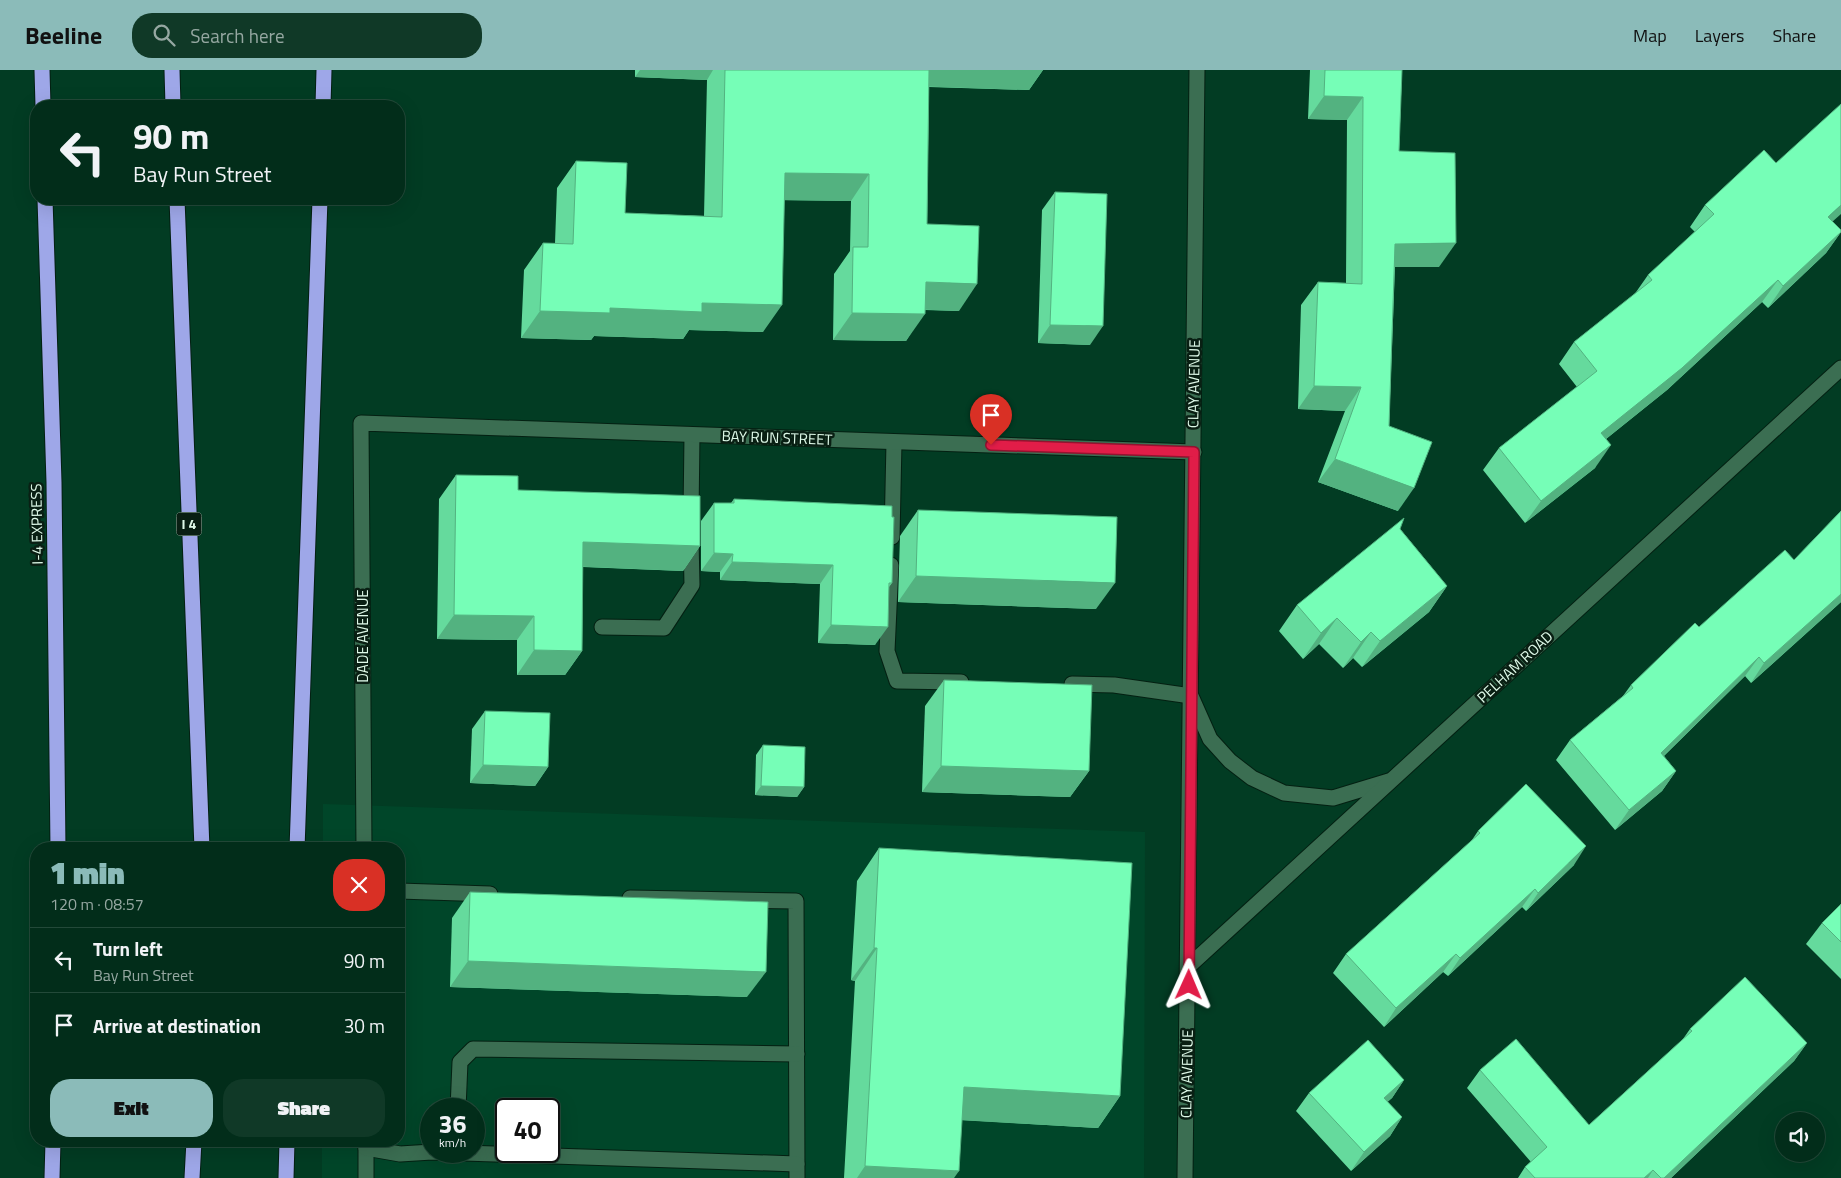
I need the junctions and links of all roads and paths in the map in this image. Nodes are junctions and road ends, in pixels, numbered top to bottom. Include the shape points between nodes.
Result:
1 (42, 70) edge
2 (172, 70) edge
3 (324, 70) edge
4 (1198, 70) edge
5 (43, 100) edge
6 (173, 100) edge
7 (323, 100) edge
8 (46, 205) edge
9 (177, 205) edge
10 (320, 205) edge
11 (1841, 368) edge
12 (361, 423) joint
13 (692, 435) junction
14 (894, 442) junction
15 (1194, 452) junction
16 (602, 627) dead end
17 (976, 682) edge
18 (1055, 684) edge
19 (1191, 696) junction
20 (1392, 780) junction
21 (58, 842) edge
22 (202, 842) edge
23 (297, 842) edge
24 (364, 842) edge
25 (405, 891) edge
26 (508, 895) edge
27 (617, 897) edge
28 (1189, 966) junction
29 (797, 1054) junction
30 (458, 1098) edge
31 (53, 1147) edge
32 (194, 1147) edge
33 (287, 1147) edge
34 (366, 1147) edge
35 (374, 1147) edge
36 (420, 1153) edge
37 (485, 1154) edge
38 (797, 1171) edge
39 (52, 1178) edge
40 (192, 1178) edge
41 (286, 1178) edge
42 (366, 1178) edge
43 (1185, 1178) edge

1 - 5 highway
2 - 6 highway
3 - 7 highway
4 - 15 street, CLAY AVENUE
8 - 21 highway, I-4 EXPRESS via 54,482
9 - 22 highway, I 4
10 - 23 highway
11 - 20 street, PELHAM ROAD
12 - 13 street, BAY RUN STREET
12 - 24 street, DADE AVENUE
13 - 14 street, BAY RUN STREET
13 - 16 street via 692,585 664,628
14 - 15 street, BAY RUN STREET
14 - 17 street via 887,651 897,681
15 - 19 street, CLAY AVENUE
18 - 19 street via 1114,685
19 - 20 street via 1210,739 1230,761 1252,778 1284,793 1333,798
19 - 28 street, CLAY AVENUE
20 - 28 street, PELHAM ROAD
25 - 26 street
27 - 29 street via 796,902
28 - 43 street, CLAY AVENUE
29 - 30 street via 473,1049 460,1062
29 - 38 street
31 - 39 highway
32 - 40 highway
33 - 41 highway
34 - 42 street
35 - 36 street via 400,1154
37 - 38 street

